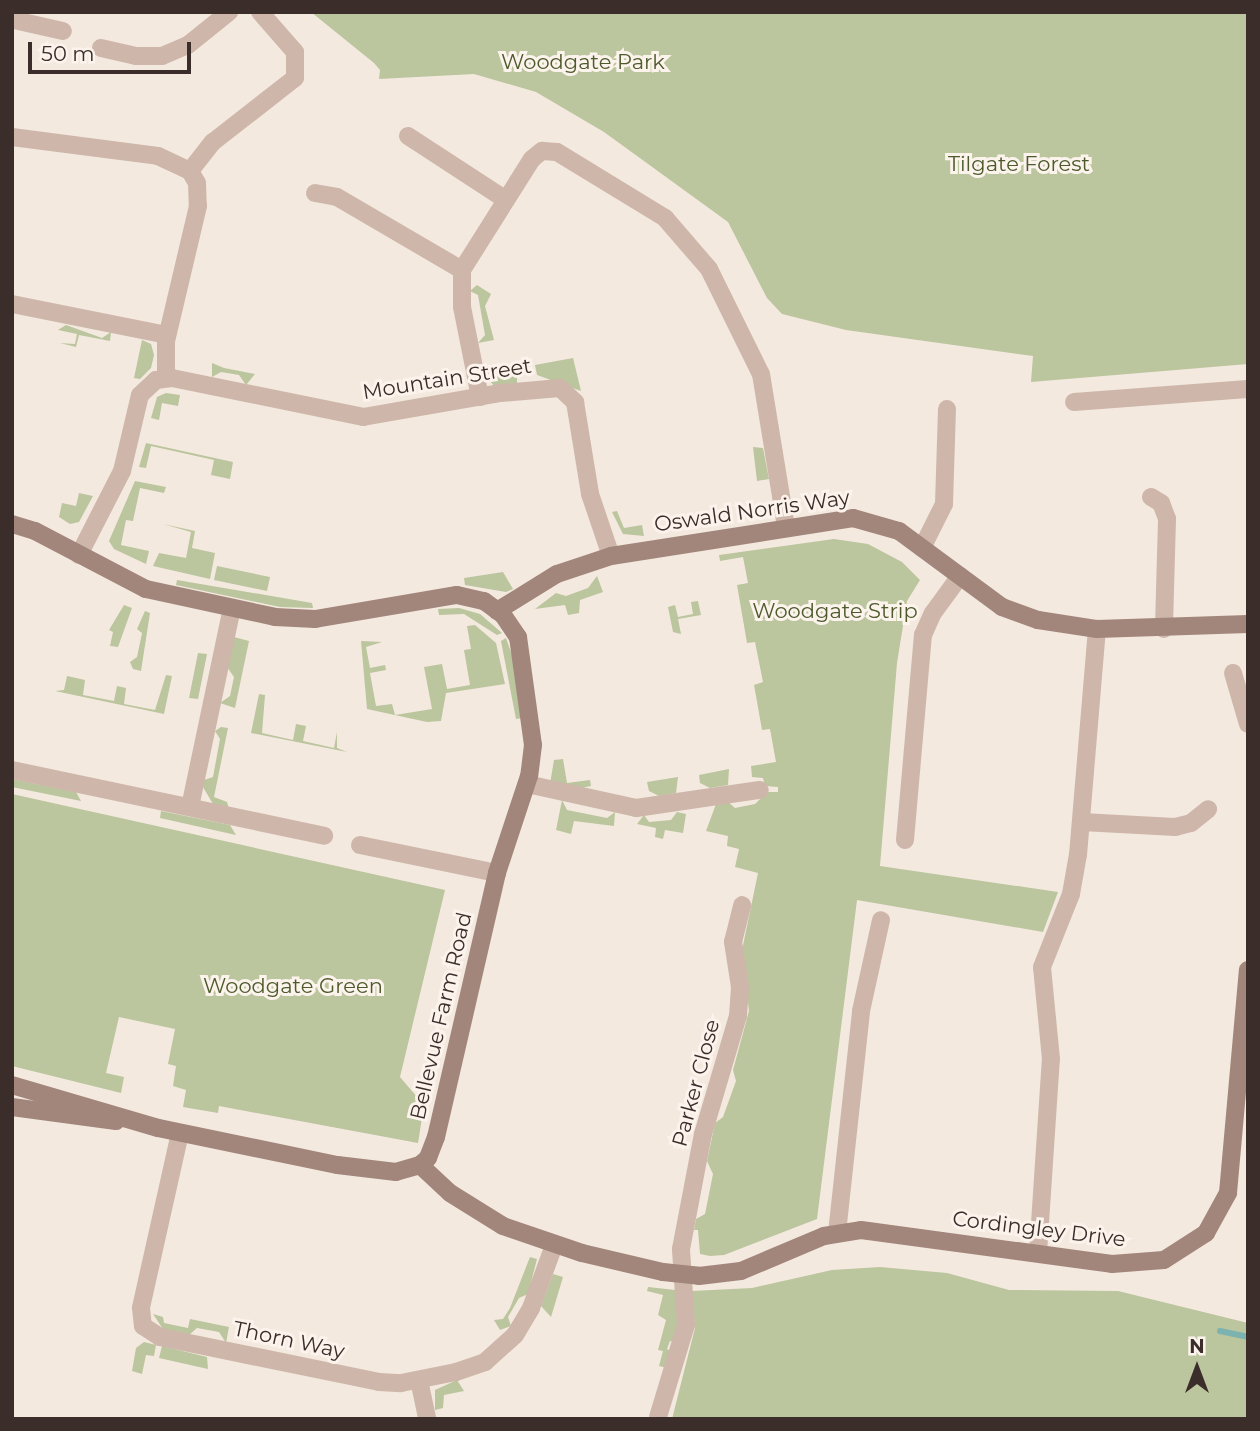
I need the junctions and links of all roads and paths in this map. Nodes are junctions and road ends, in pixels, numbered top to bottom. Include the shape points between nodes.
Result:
1 (229, 12) edge
2 (261, 12) edge
3 (14, 21) edge
4 (63, 31) dead end
5 (101, 48) dead end
6 (408, 135) dead end
7 (12, 137) edge
8 (190, 171) junction
9 (315, 192) dead end
10 (506, 200) junction
11 (462, 270) junction
12 (12, 304) edge
13 (167, 335) junction
14 (166, 378) junction
15 (1248, 389) edge
16 (480, 397) junction
17 (1074, 402) dead end
18 (947, 409) dead end
19 (1151, 497) dead end
20 (12, 524) edge
21 (786, 526) junction
22 (922, 548) junction
23 (79, 555) junction
24 (611, 556) junction
25 (960, 576) junction
26 (232, 608) junction
27 (497, 611) junction
28 (1248, 624) edge
29 (1097, 629) junction
30 (1164, 629) junction
31 (1233, 673) dead end
32 (1248, 724) edge
33 (12, 770) edge
34 (527, 784) junction
35 (760, 790) dead end
36 (190, 807) junction
37 (1208, 809) dead end
38 (1082, 822) junction
39 (324, 836) dead end
40 (905, 840) dead end
41 (360, 845) dead end
42 (497, 873) junction
43 (742, 905) dead end
44 (881, 920) dead end
45 (1248, 970) edge
46 (12, 1085) edge
47 (12, 1107) edge
48 (136, 1122) junction
49 (180, 1133) junction
50 (420, 1165) junction
51 (837, 1233) junction
52 (554, 1245) junction
53 (1038, 1253) junction
54 (681, 1274) junction
55 (419, 1380) junction
56 (658, 1418) edge
57 (427, 1419) edge

1 - 5 street via 188,45 162,56
2 - 8 street via 295,52 295,78 213,142
3 - 4 street
6 - 10 street
7 - 8 street via 158,156
8 - 13 street via 197,183 198,206
9 - 11 street via 337,197
10 - 11 street
10 - 21 street via 536,155 552,151 637,198 681,232 724,296 758,365 770,410
11 - 16 street via 462,307
12 - 13 street
13 - 14 street
14 - 16 street, Mountain Street via 363,417
14 - 23 street via 151,383 140,396 122,471
15 - 17 street
16 - 24 street, Mountain Street via 545,387 570,394 590,494
18 - 22 street via 944,504
19 - 30 street via 1161,503 1167,519
20 - 23 street
21 - 22 street, Oswald Norris Way via 872,520 899,531
21 - 24 street, Oswald Norris Way
22 - 25 street, Oswald Norris Way
23 - 26 street via 146,589
24 - 27 street, Oswald Norris Way via 557,575
25 - 29 street, Oswald Norris Way via 1018,614
25 - 40 street via 923,635
26 - 27 street via 315,619 457,595 484,601
26 - 36 street
27 - 34 street, Bellevue Farm Road via 512,627 522,651 533,745
28 - 30 street, Oswald Norris Way
29 - 30 street, Oswald Norris Way
29 - 38 street
31 - 32 street
33 - 36 street
34 - 35 street via 636,808
34 - 42 street, Bellevue Farm Road
36 - 39 street
37 - 38 street via 1191,823 1175,827
38 - 53 street via 1071,894 1042,967 1051,1059
41 - 42 street
42 - 50 street, Bellevue Farm Road via 436,1137
43 - 54 street, Parker Close via 733,942 740,986 738,1016 704,1134
44 - 51 street via 861,1011
45 - 53 street, Cordingley Drive via 1230,1182 1213,1224 1182,1252 1151,1263 1112,1264
46 - 48 street
47 - 48 street
48 - 49 street
49 - 50 street via 379,1172
49 - 55 street, Thorn Way via 141,1308 143,1326 160,1336 379,1382
50 - 52 street, Cordingley Drive via 476,1211
51 - 53 street, Cordingley Drive via 891,1233
51 - 54 street, Cordingley Drive via 741,1271
52 - 54 street, Cordingley Drive
52 - 55 street, Thorn Way via 527,1315 497,1354 472,1367
54 - 56 street via 686,1325
55 - 57 street

